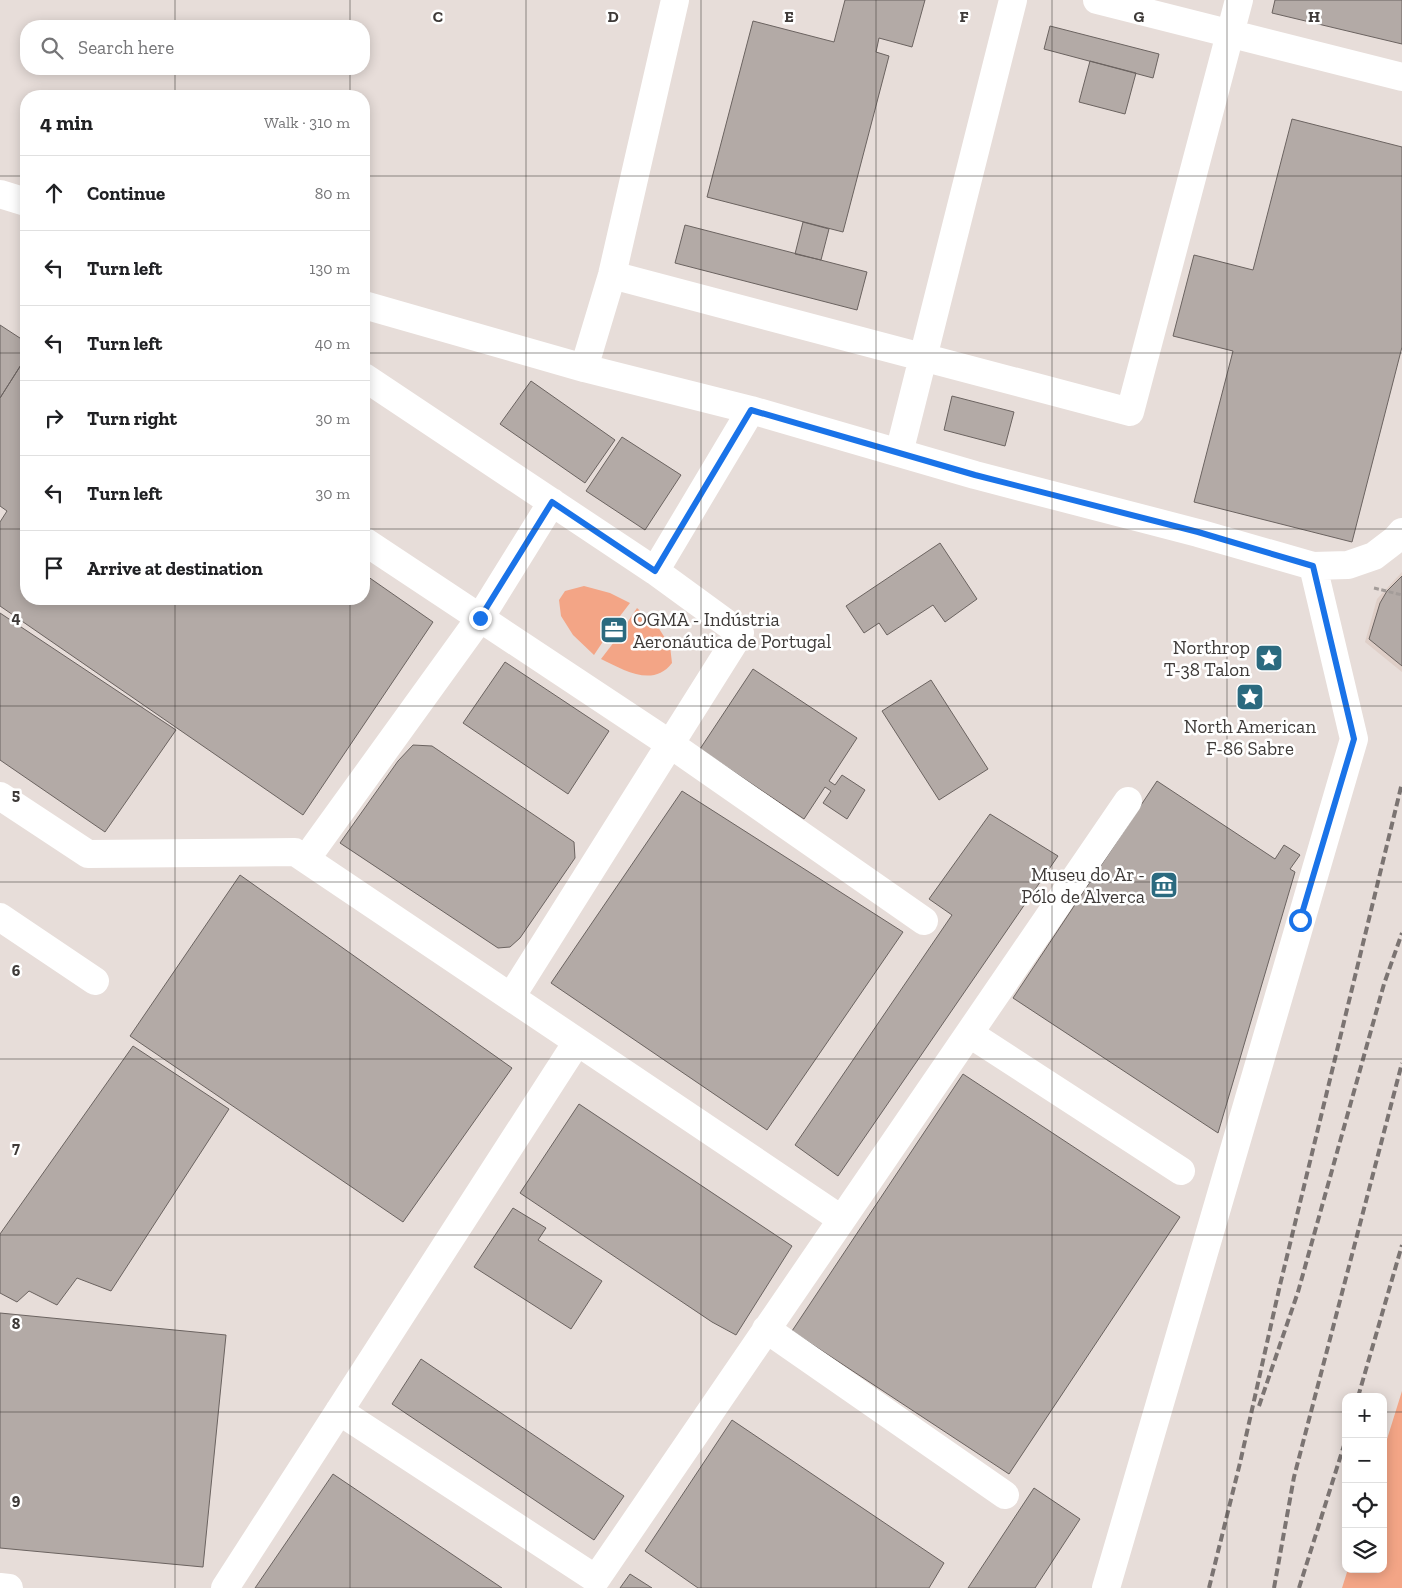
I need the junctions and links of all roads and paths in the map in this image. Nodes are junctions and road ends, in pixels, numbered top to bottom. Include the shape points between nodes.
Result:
1 (675, 0) edge
2 (1013, 0) edge
3 (1097, 0) edge
4 (1239, 0) edge
5 (1231, 34) junction
6 (1402, 77) edge
7 (0, 194) edge
8 (20, 200) edge
9 (612, 275) junction
10 (370, 307) edge
11 (922, 357) junction
12 (584, 368) junction
13 (370, 381) edge
14 (751, 410) junction
15 (899, 453) junction
16 (552, 502) junction
17 (1402, 532) edge
18 (370, 545) edge
19 (1313, 566) junction
20 (655, 571) junction
21 (1374, 588) dead end
22 (1402, 595) edge
23 (480, 618) junction
24 (670, 744) junction
25 (0, 796) edge
26 (1128, 801) dead end
27 (306, 860) junction
28 (0, 917) edge
29 (924, 921) dead end
30 (95, 981) dead end
31 (511, 997) junction
32 (970, 1034) junction
33 (578, 1042) junction
34 (1180, 1171) dead end
35 (841, 1219) junction
36 (766, 1329) junction
37 (339, 1411) junction
38 (1005, 1495) dead end
39 (0, 1587) edge
40 (8, 1588) edge
41 (225, 1588) edge
42 (1106, 1588) edge

1 - 9 street
2 - 11 street
3 - 5 street
4 - 5 street
5 - 6 street
5 - 11 street via 1130,412
7 - 8 street
9 - 11 street
9 - 12 street
10 - 12 street
11 - 15 street
12 - 14 street
13 - 16 street
14 - 15 street
14 - 20 street
15 - 19 street via 1198,532
16 - 20 street
16 - 23 street
17 - 19 street via 1374,556 1348,565
18 - 23 street
19 - 42 street via 1354,739
20 - 24 street via 740,633
21 - 22 path
23 - 24 street
23 - 27 street
24 - 29 street
24 - 31 street
25 - 27 street via 88,854 294,852
26 - 32 street
27 - 31 street
28 - 30 street
31 - 33 street
32 - 34 street
32 - 35 street
33 - 35 street
33 - 37 street
35 - 36 street
36 - 37 street via 596,1579
36 - 38 street
37 - 41 street
39 - 40 street

